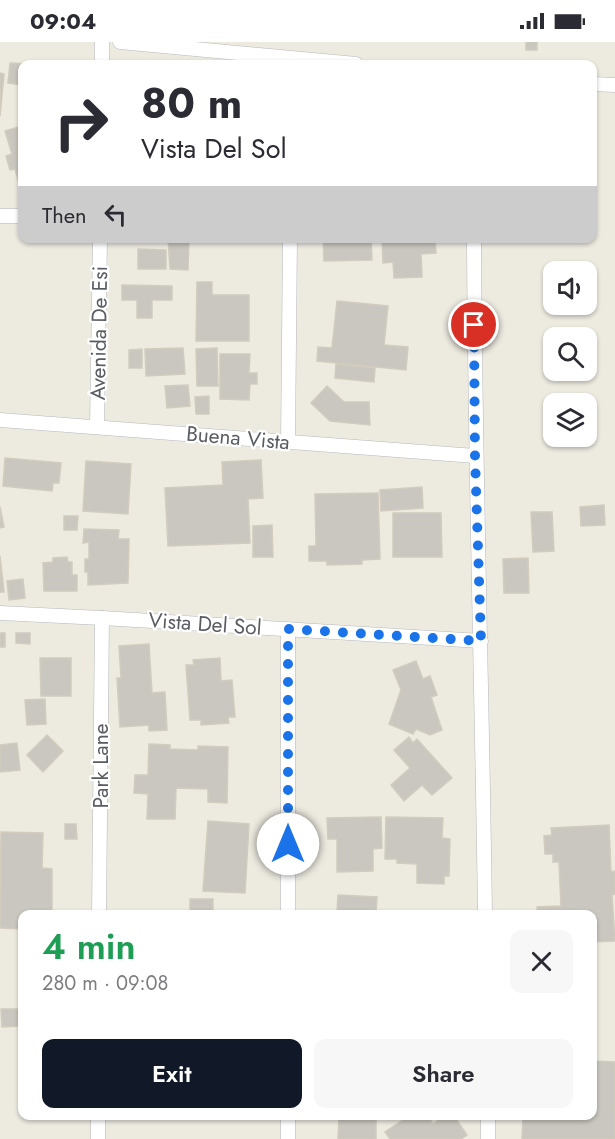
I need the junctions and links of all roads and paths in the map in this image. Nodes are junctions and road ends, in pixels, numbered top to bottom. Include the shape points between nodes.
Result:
1 (102, 42) edge
2 (120, 42) edge
3 (102, 60) edge
4 (275, 60) edge
5 (597, 84) edge
6 (615, 85) edge
7 (0, 216) edge
8 (18, 216) edge
9 (100, 243) edge
10 (290, 243) edge
11 (474, 243) edge
12 (0, 420) edge
13 (97, 427) junction
14 (288, 442) junction
15 (475, 456) junction
16 (0, 614) edge
17 (102, 618) junction
18 (288, 629) junction
19 (481, 641) junction
20 (99, 910) edge
21 (288, 910) edge
22 (485, 910) edge
23 (98, 1120) edge
24 (288, 1120) edge
25 (488, 1120) edge
26 (98, 1139) edge
27 (288, 1139) edge
28 (488, 1139) edge

1 - 3 street
2 - 4 street
5 - 6 street
7 - 8 street
9 - 13 street, Avenida De Esi
10 - 14 street
11 - 15 street
12 - 13 street, Buena Vista
13 - 14 street, Buena Vista
14 - 15 street, Buena Vista
15 - 19 street
16 - 17 street, Vista Del Sol
17 - 18 street, Vista Del Sol
17 - 20 street, Park Lane
18 - 19 street, Vista Del Sol
18 - 21 street
19 - 22 street
23 - 26 street
24 - 27 street
25 - 28 street

